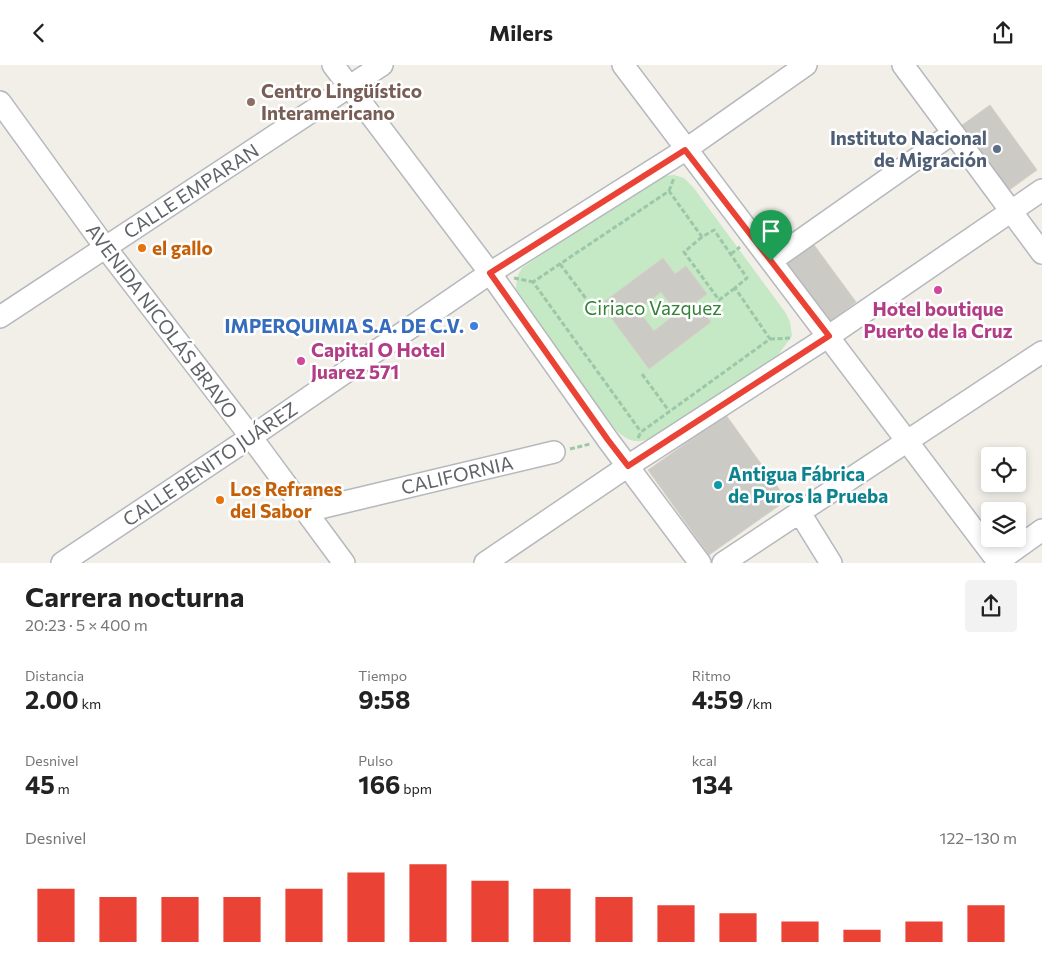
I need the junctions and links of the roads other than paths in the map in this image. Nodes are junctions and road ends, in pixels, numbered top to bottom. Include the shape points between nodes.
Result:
1 (333, 65) edge
2 (382, 65) edge
3 (806, 65) edge
4 (903, 65) edge
5 (630, 67) edge
6 (349, 88) junction
7 (0, 102) edge
8 (953, 133) junction
9 (685, 150) junction
10 (1042, 190) edge
11 (1010, 211) junction
12 (105, 247) junction
13 (1042, 253) edge
14 (771, 261) junction
15 (490, 273) junction
16 (0, 317) edge
17 (829, 336) junction
18 (1042, 352) edge
19 (251, 437) junction
20 (907, 440) junction
21 (554, 452) road end
22 (628, 466) junction
23 (307, 511) junction
24 (800, 513) junction
25 (1042, 530) edge
26 (62, 563) edge
27 (344, 563) edge
28 (485, 563) edge
29 (700, 563) edge
30 (723, 563) edge
31 (831, 563) edge
32 (997, 563) edge

1 - 6 street
2 - 6 street, CALLE EMPARAN
3 - 9 street, CALLE BENITO JUÁREZ
4 - 8 street
5 - 9 street
6 - 12 street, CALLE EMPARAN
6 - 15 street
7 - 12 street, AVENIDA NICOLÁS BRAVO
8 - 11 street
8 - 14 street
9 - 14 street
9 - 15 street, CALLE BENITO JUÁREZ
10 - 11 street
11 - 13 street
11 - 17 street
12 - 16 street, CALLE EMPARAN
12 - 19 street, AVENIDA NICOLÁS BRAVO
14 - 17 street
15 - 19 street, CALLE BENITO JUÁREZ
15 - 22 street
17 - 20 street
17 - 22 street
18 - 20 street
19 - 23 street, AVENIDA NICOLÁS BRAVO
19 - 26 street, CALLE BENITO JUÁREZ
20 - 24 street
20 - 32 street
21 - 23 street, CALIFORNIA
22 - 28 street
22 - 29 street
23 - 27 street, AVENIDA NICOLÁS BRAVO
24 - 30 street
24 - 31 street
25 - 32 street

